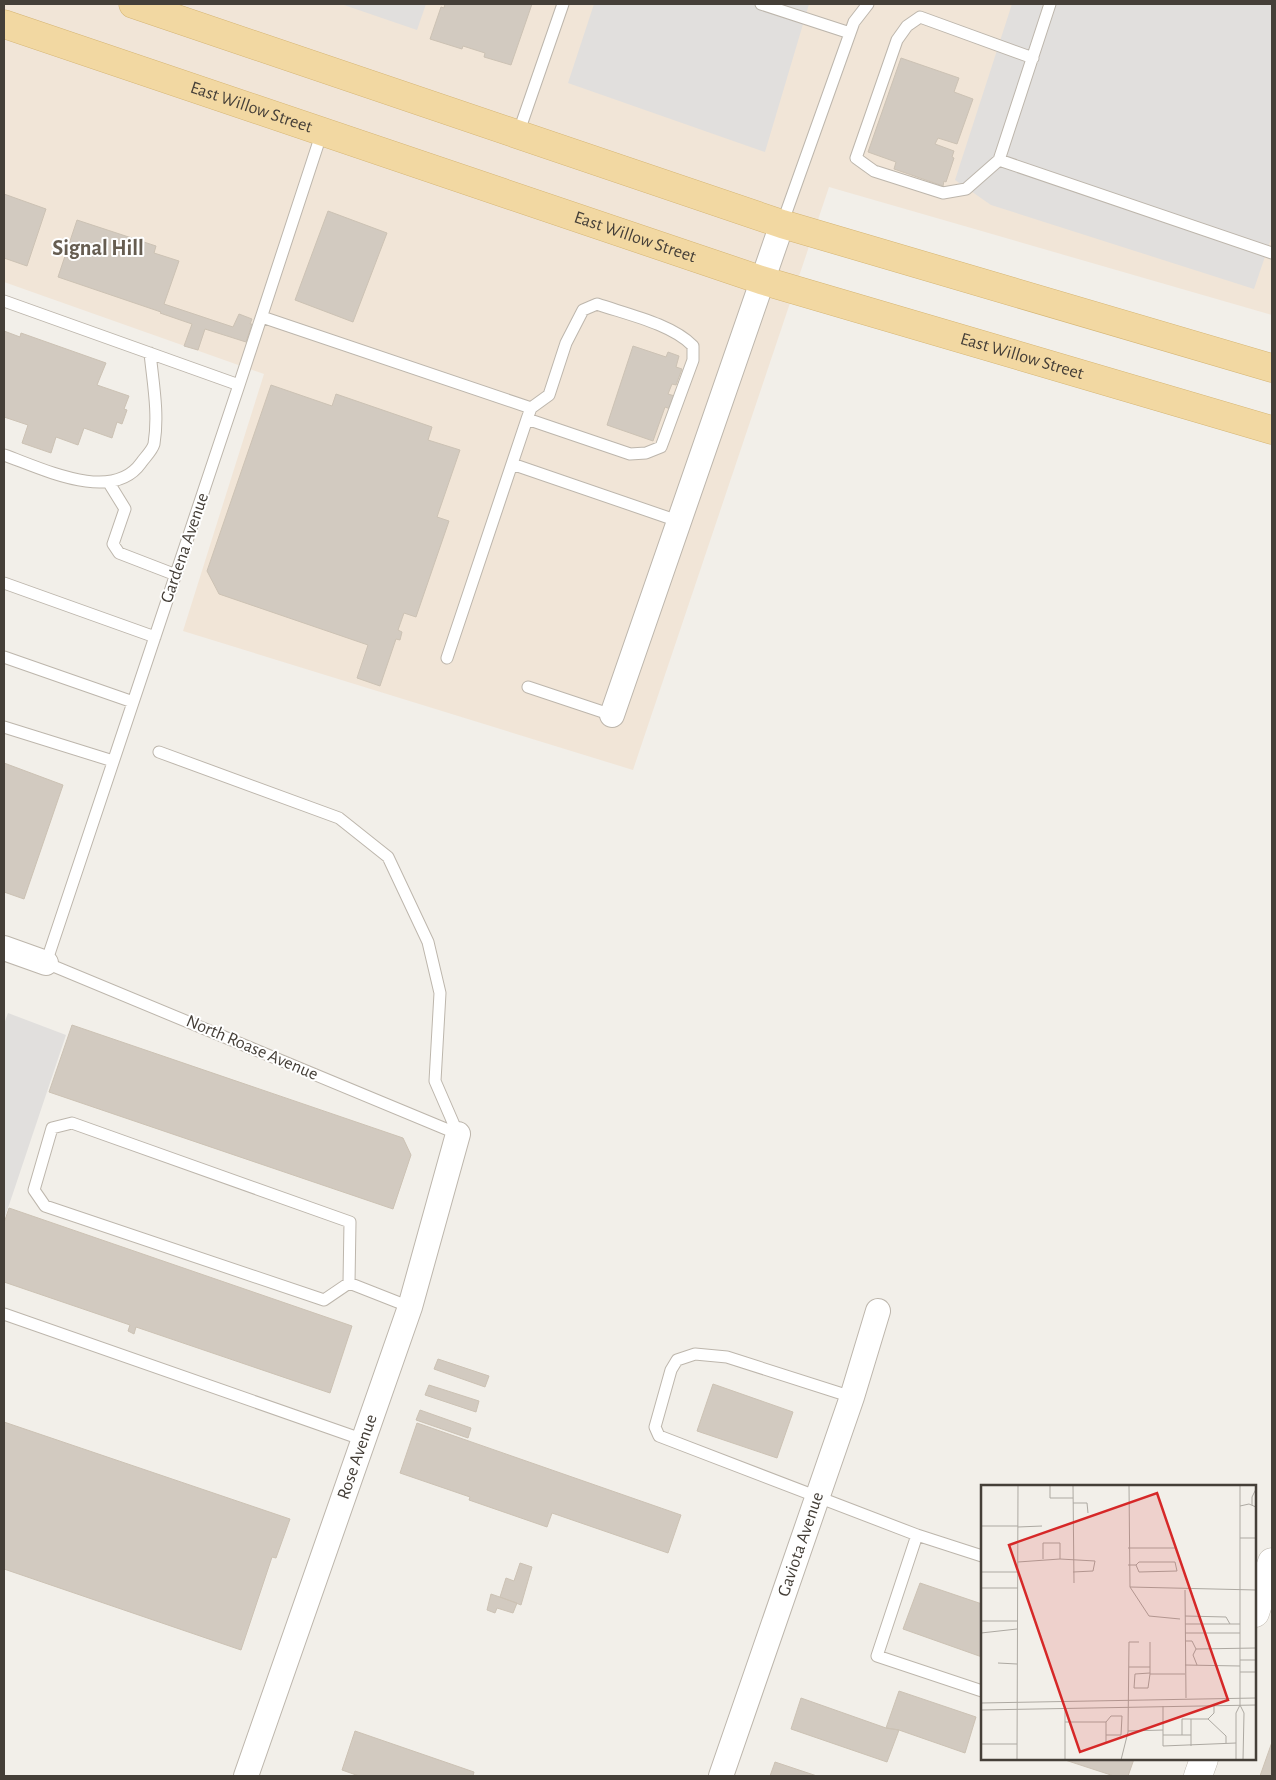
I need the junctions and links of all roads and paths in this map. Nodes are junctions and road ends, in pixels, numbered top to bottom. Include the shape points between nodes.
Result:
1 (133, 4) edge
2 (563, 4) edge
3 (761, 4) edge
4 (868, 4) edge
5 (1050, 4) edge
6 (4, 24) edge
7 (850, 33) junction
8 (1033, 58) junction
9 (322, 132) junction
10 (518, 134) junction
11 (999, 160) junction
12 (782, 224) junction
13 (1272, 253) edge
14 (761, 280) junction
15 (4, 302) edge
16 (262, 317) junction
17 (150, 353) junction
18 (1272, 368) edge
19 (240, 384) junction
20 (529, 413) junction
21 (1272, 430) edge
22 (4, 455) edge
23 (512, 464) junction
24 (109, 483) junction
25 (678, 521) junction
26 (176, 575) junction
27 (4, 583) edge
28 (155, 637) junction
29 (4, 657) edge
30 (447, 658) dead end
31 (528, 687) dead end
32 (133, 702) junction
33 (612, 715) joint
34 (4, 727) edge
35 (159, 752) dead end
36 (113, 761) junction
37 (4, 948) edge
38 (46, 963) junction
39 (458, 1134) junction
40 (349, 1283) junction
41 (410, 1307) junction
42 (878, 1311) dead end
43 (4, 1314) edge
44 (852, 1397) junction
45 (364, 1440) junction
46 (817, 1498) junction
47 (917, 1535) junction
48 (981, 1556) edge
49 (1272, 1562) edge
50 (1256, 1610) edge
51 (981, 1691) edge
52 (1204, 1760) edge
53 (246, 1776) edge
54 (721, 1776) edge
55 (1198, 1776) edge

1 - 10 main road
2 - 10 lane
3 - 7 lane
4 - 7 lane
5 - 8 lane
6 - 9 main road, East Willow Street
7 - 12 lane
8 - 11 lane
8 - 11 lane via 920,18 907,26 897,40 856,158 874,172 943,193 966,189
9 - 14 main road, East Willow Street
9 - 16 lane, Gardena Avenue
10 - 12 main road
11 - 13 lane
12 - 14 street
12 - 18 main road
14 - 21 main road, East Willow Street
14 - 25 street
15 - 17 lane
16 - 19 lane, Gardena Avenue
16 - 20 lane
17 - 19 lane
17 - 24 lane via 156,415 153,447 135,472
19 - 26 lane, Gardena Avenue
20 - 20 lane via 630,454 646,453 661,447 693,360 693,346 674,330 597,304 583,310 566,343 549,395
20 - 23 lane
22 - 24 lane via 73,479
23 - 25 lane
23 - 30 lane
24 - 26 lane via 124,508 113,544 119,553
25 - 33 street
26 - 28 lane, Gardena Avenue
27 - 28 lane
28 - 32 lane, Gardena Avenue
29 - 32 lane
31 - 33 lane
32 - 36 lane, Gardena Avenue
34 - 36 lane
35 - 39 lane via 339,818 388,857 428,942 440,993 435,1081
36 - 38 lane, Gardena Avenue
37 - 38 street
38 - 39 lane, North Roase Avenue
39 - 41 street, Rose Avenue
40 - 40 lane via 350,1222 72,1123 52,1128 34,1190 45,1206 324,1300
40 - 41 lane
41 - 45 street, Rose Avenue
42 - 44 street, Gaviota Avenue
43 - 45 lane
44 - 46 street, Gaviota Avenue
44 - 46 lane via 727,1357 695,1354 677,1360 671,1370 655,1427 659,1436
45 - 53 street, Rose Avenue
46 - 47 lane
46 - 54 street, Gaviota Avenue
47 - 48 lane
47 - 51 lane via 877,1656
49 - 50 street
52 - 55 street

